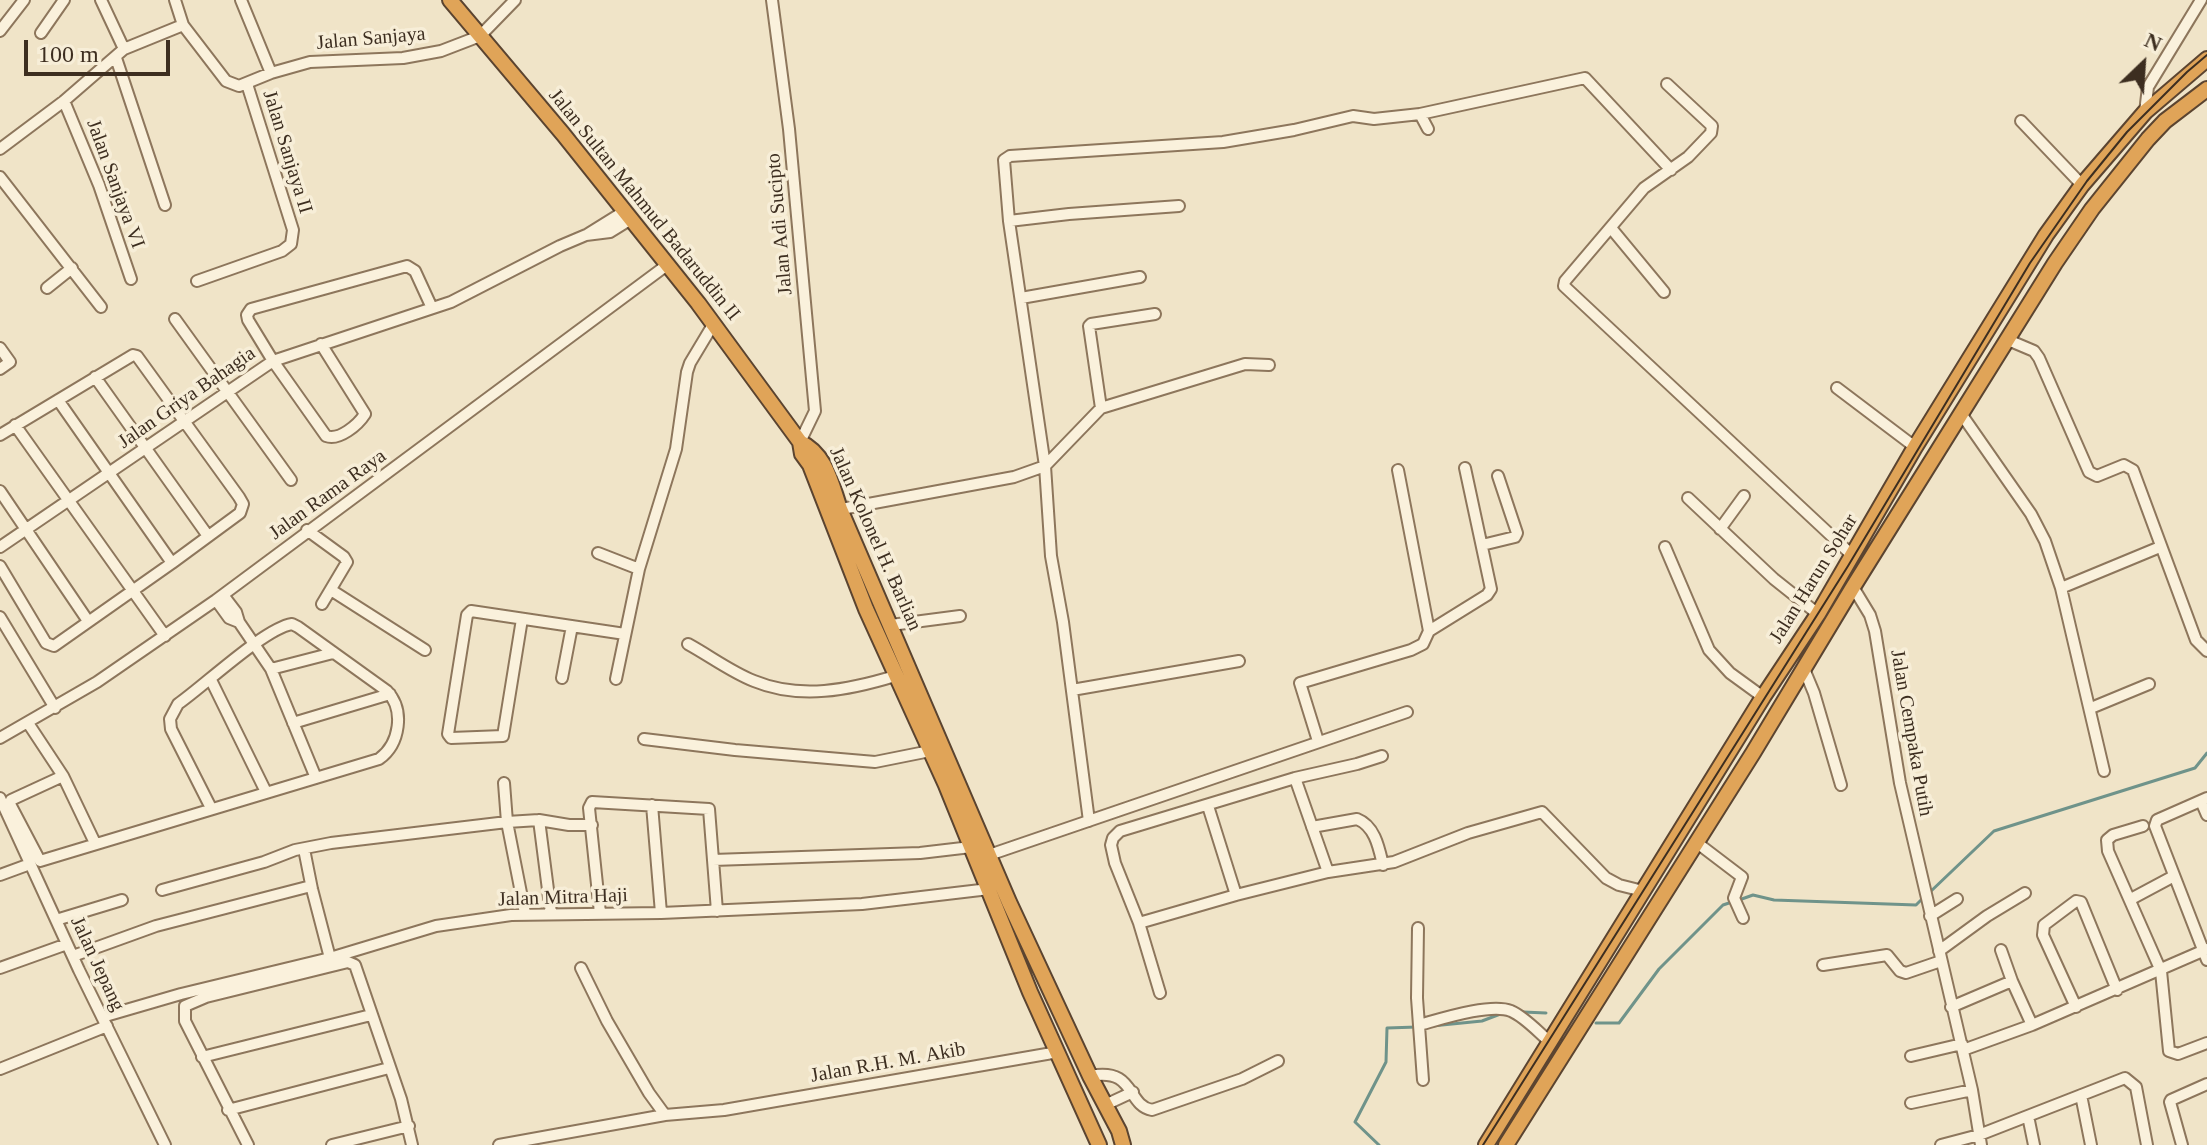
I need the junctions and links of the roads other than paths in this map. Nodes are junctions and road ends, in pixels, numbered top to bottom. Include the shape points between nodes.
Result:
1 (24, 0) edge
2 (64, 0) edge
3 (101, 0) edge
4 (175, 0) edge
5 (241, 0) edge
6 (450, 0) edge
7 (515, 0) edge
8 (772, 0) edge
9 (2201, 0) edge
10 (183, 25) junction
11 (0, 31) edge
12 (41, 33) dead end
13 (480, 36) junction
14 (124, 49) junction
15 (116, 58) junction
16 (2207, 59) edge
17 (271, 73) junction
18 (247, 84) junction
19 (1667, 84) dead end
20 (2207, 89) edge
21 (64, 101) junction
22 (2145, 112) junction
23 (1420, 114) junction
24 (2021, 121) dead end
25 (1428, 129) dead end
26 (0, 149) edge
27 (1671, 170) junction
28 (0, 177) edge
29 (2082, 185) junction
30 (165, 205) dead end
31 (1179, 206) dead end
32 (628, 215) junction
33 (1009, 221) junction
34 (1611, 228) junction
35 (667, 265) junction
36 (72, 268) junction
37 (1140, 277) dead end
38 (131, 279) dead end
39 (197, 281) dead end
40 (47, 288) dead end
41 (1664, 292) dead end
42 (1021, 298) junction
43 (101, 307) dead end
44 (432, 308) junction
45 (1155, 314) dead end
46 (175, 319) dead end
47 (714, 323) junction
48 (2008, 340) junction
49 (321, 344) junction
50 (0, 348) edge
51 (273, 361) junction
52 (1269, 365) dead end
53 (5, 366) edge
54 (95, 377) junction
55 (1837, 388) dead end
56 (228, 392) junction
57 (58, 400) junction
58 (1101, 408) junction
59 (1962, 415) junction
60 (183, 422) junction
61 (15, 425) junction
62 (0, 435) edge
63 (800, 442) junction
64 (1915, 447) junction
65 (146, 448) junction
66 (1045, 466) junction
67 (1465, 468) dead end
68 (1398, 470) dead end
69 (110, 475) junction
70 (1498, 476) dead end
71 (291, 480) dead end
72 (0, 491) edge
73 (1744, 496) dead end
74 (1688, 498) dead end
75 (68, 501) junction
76 (833, 510) junction
77 (27, 529) junction
78 (1720, 529) junction
79 (307, 530) junction
80 (208, 536) junction
81 (1482, 545) junction
82 (0, 547) edge
83 (1665, 547) dead end
84 (2160, 547) junction
85 (850, 551) junction
86 (598, 553) dead end
87 (1853, 556) junction
88 (172, 563) junction
89 (0, 566) edge
90 (639, 569) junction
91 (1853, 587) junction
92 (2061, 588) junction
93 (133, 590) junction
94 (331, 590) junction
95 (220, 597) junction
96 (322, 604) dead end
97 (1818, 614) junction
98 (960, 616) dead end
99 (0, 617) edge
100 (522, 619) junction
101 (88, 621) junction
102 (891, 625) junction
103 (572, 626) junction
104 (1429, 631) junction
105 (625, 634) junction
106 (165, 636) junction
107 (255, 644) junction
108 (688, 644) dead end
109 (2204, 649) edge
110 (425, 650) dead end
111 (333, 653) junction
112 (1239, 661) dead end
113 (271, 669) junction
114 (1804, 669) junction
115 (895, 676) junction
116 (562, 678) dead end
117 (616, 679) dead end
118 (211, 680) junction
119 (2149, 684) dead end
120 (1072, 690) junction
121 (390, 694) junction
122 (1763, 697) junction
123 (55, 708) junction
124 (2091, 708) junction
125 (1407, 712) dead end
126 (32, 721) junction
127 (293, 723) junction
128 (0, 738) edge
129 (644, 739) dead end
130 (1318, 741) junction
131 (930, 751) junction
132 (1382, 756) dead end
133 (2104, 771) dead end
134 (63, 776) junction
135 (316, 778) junction
136 (1295, 778) junction
137 (504, 783) dead end
138 (1841, 785) dead end
139 (266, 792) junction
140 (0, 798) edge
141 (2204, 799) edge
142 (652, 805) junction
143 (1208, 806) junction
144 (211, 808) junction
145 (2207, 815) edge
146 (539, 820) junction
147 (1089, 821) junction
148 (507, 822) junction
149 (592, 825) junction
150 (2143, 826) dead end
151 (1312, 827) junction
152 (1696, 842) junction
153 (95, 843) junction
154 (971, 847) junction
155 (304, 849) junction
156 (989, 855) junction
157 (713, 860) junction
158 (30, 864) junction
159 (1383, 865) junction
160 (1328, 872) junction
161 (0, 875) edge
162 (2174, 876) junction
163 (311, 886) junction
164 (989, 889) junction
165 (162, 890) dead end
166 (1643, 891) junction
167 (2025, 893) dead end
168 (1236, 895) junction
169 (1957, 899) dead end
170 (2131, 899) junction
171 (122, 900) dead end
172 (717, 911) junction
173 (1929, 912) junction
174 (525, 913) junction
175 (551, 913) junction
176 (600, 913) junction
177 (661, 913) junction
178 (1743, 918) dead end
179 (56, 920) junction
180 (1139, 923) junction
181 (1418, 928) dead end
182 (67, 944) junction
183 (2001, 950) dead end
184 (2206, 953) edge
185 (73, 956) junction
186 (1940, 956) junction
187 (330, 958) junction
188 (1823, 965) dead end
189 (0, 968) edge
190 (581, 968) dead end
191 (2161, 971) junction
192 (2012, 981) junction
193 (2117, 990) junction
194 (1160, 993) dead end
195 (1951, 1007) junction
196 (2076, 1007) junction
197 (371, 1015) junction
198 (105, 1022) junction
199 (2032, 1025) junction
200 (1419, 1026) junction
201 (1550, 1042) junction
202 (2207, 1043) edge
203 (1962, 1047) junction
204 (1058, 1052) junction
205 (1911, 1056) dead end
206 (202, 1057) junction
207 (1278, 1061) dead end
208 (389, 1068) junction
209 (0, 1069) edge
210 (1090, 1076) junction
211 (1423, 1080) dead end
212 (2207, 1084) edge
213 (1972, 1090) junction
214 (1133, 1092) junction
215 (2081, 1095) junction
216 (1516, 1097) junction
217 (1911, 1103) dead end
218 (1105, 1105) junction
219 (1530, 1106) junction
220 (228, 1110) junction
221 (665, 1115) junction
222 (2028, 1116) junction
223 (409, 1126) junction
224 (1124, 1139) edge
225 (1980, 1140) edge
226 (352, 1142) edge
227 (1099, 1142) edge
228 (165, 1145) edge
229 (248, 1145) edge
230 (332, 1145) edge
231 (412, 1145) edge
232 (499, 1145) edge
233 (1486, 1145) edge
234 (1506, 1145) edge
235 (1941, 1145) edge
236 (2034, 1145) edge
237 (2091, 1145) edge
238 (2147, 1145) edge
239 (2182, 1145) edge

1 - 11 street
2 - 12 street
3 - 14 street
4 - 10 street
5 - 17 street
6 - 13 highway, Jalan Sultan Mahmud Badaruddin II
7 - 13 street
8 - 63 street, Jalan Adi Sucipto via 815,411
9 - 22 street via 2148,87
10 - 14 street
10 - 18 street via 226,81
13 - 17 street, Jalan Sanjaya via 430,54 310,62
13 - 32 highway, Jalan Sultan Mahmud Badaruddin II
14 - 15 street
15 - 21 street
15 - 30 street
16 - 22 highway, Jalan Harun Sohar
17 - 18 street, Jalan Sanjaya
18 - 39 street, Jalan Sanjaya II via 293,230 291,244
19 - 27 street via 1713,129
20 - 48 highway, Jalan Harun Sohar via 2165,121 2092,209
21 - 26 street
21 - 38 street, Jalan Sanjaya VI
22 - 29 highway, Jalan Harun Sohar
23 - 25 street
23 - 27 street via 1585,78
23 - 33 street via 1353,116 1223,142 1010,156 1004,163
24 - 29 street
27 - 34 street via 1650,181
28 - 36 street
29 - 64 highway, Jalan Harun Sohar
31 - 33 street
32 - 35 highway, Jalan Sultan Mahmud Badaruddin II
32 - 44 street, Jalan Griya Bahagia via 610,232 560,246
33 - 42 street
34 - 41 street
34 - 87 street via 1565,281 1566,288
35 - 47 highway, Jalan Sultan Mahmud Badaruddin II
35 - 79 street, Jalan Rama Raya
36 - 40 street
36 - 43 street
37 - 42 street
42 - 66 street
44 - 49 street, Jalan Griya Bahagia
44 - 51 street via 415,271 407,266 251,309 248,320
45 - 58 street via 1089,326
46 - 56 street
47 - 63 highway, Jalan Sultan Mahmud Badaruddin II
47 - 90 street via 690,363 673,462
48 - 59 highway, Jalan Harun Sohar
48 - 84 street via 2039,358 2089,472 2097,476 2124,465 2133,470
49 - 51 street, Jalan Griya Bahagia
49 - 51 street via 365,411 362,420 337,438 326,436
50 - 53 street
51 - 56 street, Jalan Griya Bahagia
52 - 58 street via 1245,364
54 - 57 street
54 - 60 street via 137,356
54 - 65 street
55 - 64 street
56 - 60 street, Jalan Griya Bahagia
56 - 71 street
57 - 61 street
57 - 69 street
58 - 66 street
59 - 91 highway, Jalan Harun Sohar
59 - 92 street via 2040,528
60 - 65 street, Jalan Griya Bahagia
60 - 80 street via 243,504 240,513
61 - 62 street
61 - 75 street
63 - 76 highway, Jalan Kolonel H. Barlian via 821,459
64 - 87 highway, Jalan Harun Sohar
65 - 69 street, Jalan Griya Bahagia
65 - 80 street
66 - 76 street via 1014,477
66 - 120 street via 1051,556
67 - 81 street
68 - 104 street
69 - 75 street, Jalan Griya Bahagia
69 - 88 street
70 - 81 street via 1517,533
72 - 77 street
73 - 78 street
74 - 78 street
75 - 77 street, Jalan Griya Bahagia
75 - 93 street
76 - 85 highway, Jalan Kolonel H. Barlian
77 - 82 street, Jalan Griya Bahagia
77 - 101 street
78 - 97 street
79 - 94 street via 347,562
79 - 95 street, Jalan Rama Raya
80 - 88 street
81 - 104 street via 1491,591
83 - 122 street via 1709,650
84 - 92 street
84 - 109 street
85 - 102 highway, Jalan Kolonel H. Barlian
85 - 115 highway, Jalan Kolonel H. Barlian
86 - 90 street
87 - 97 highway, Jalan Harun Sohar
88 - 93 street
89 - 101 street via 46,643 54,646
90 - 105 street
91 - 114 highway, Jalan Harun Sohar
91 - 173 street, Jalan Cempaka Putih via 1875,631 1900,783
92 - 124 street
93 - 101 street
93 - 106 street
94 - 96 street
94 - 110 street
95 - 106 street, Jalan Rama Raya
95 - 107 street
97 - 122 highway, Jalan Harun Sohar
98 - 102 street
99 - 123 street
100 - 100 street via 471,611 467,615 451,738 503,736
100 - 103 street
102 - 156 highway, Jalan Kolonel H. Barlian
103 - 105 street
103 - 116 street
104 - 130 street via 1423,644 1411,650 1300,683
105 - 117 street
106 - 123 street, Jalan Rama Raya
107 - 111 street via 292,624
107 - 113 street
107 - 118 street
108 - 115 street via 755,682 789,692 843,689
111 - 113 street
111 - 121 street
112 - 120 street
113 - 127 street
114 - 138 street
114 - 152 highway, Jalan Harun Sohar
115 - 131 highway, Jalan Kolonel H. Barlian
118 - 139 street
118 - 144 street via 178,704 170,719
119 - 124 street
120 - 147 street
121 - 127 street
121 - 135 street via 399,717 392,748 379,759
122 - 166 highway, Jalan Harun Sohar
123 - 126 street, Jalan Rama Raya
124 - 133 street
125 - 130 street
126 - 128 street, Jalan Rama Raya
126 - 134 street
127 - 135 street
129 - 131 street via 875,762
130 - 147 street
131 - 154 highway, Jalan Kolonel H. Barlian
132 - 136 street
134 - 153 street
134 - 153 street via 14,797 10,804 40,861
135 - 139 street
136 - 143 street
136 - 151 street
137 - 148 street
139 - 144 street
140 - 158 street, Jalan Jepang
141 - 145 street
141 - 162 street via 2156,823
142 - 149 street via 592,802
142 - 157 street via 709,809
142 - 177 street
143 - 168 street
143 - 180 street via 1120,831 1113,838 1115,863
144 - 153 street
146 - 148 street
146 - 149 street
146 - 175 street
147 - 156 street
148 - 155 street
148 - 174 street
149 - 176 street
150 - 170 street via 2107,840
151 - 159 street via 1364,822
151 - 160 street
152 - 178 street via 1742,877 1734,902
152 - 219 highway, Jalan Harun Sohar
154 - 157 street
154 - 164 highway, Jalan Kolonel H. Barlian
155 - 163 street
155 - 165 street
156 - 210 highway, Jalan Kolonel H. Barlian
157 - 172 street
158 - 161 street
158 - 179 street, Jalan Jepang
159 - 160 street
159 - 166 street via 1542,812 1606,878
160 - 168 street
162 - 170 street
162 - 184 street
163 - 185 street via 156,926
163 - 187 street
164 - 172 street, Jalan Mitra Haji via 862,904
164 - 204 highway, Jalan Kolonel H. Barlian
166 - 201 highway, Jalan Harun Sohar
167 - 186 street via 1987,916
168 - 180 street
169 - 173 street
170 - 191 street
171 - 179 street
172 - 177 street, Jalan Mitra Haji
173 - 186 street
174 - 175 street, Jalan Mitra Haji
174 - 187 street, Jalan Mitra Haji via 436,926
175 - 176 street, Jalan Mitra Haji
176 - 177 street, Jalan Mitra Haji
179 - 182 street, Jalan Jepang
180 - 194 street
181 - 200 street
182 - 185 street, Jalan Jepang
182 - 189 street
183 - 192 street
184 - 191 street
185 - 198 street, Jalan Jepang
186 - 188 street via 1906,973 1887,955
186 - 195 street
187 - 198 street, Jalan Mitra Haji via 167,998
190 - 221 street
191 - 193 street
191 - 202 street via 2169,1051 2178,1054
192 - 195 street
192 - 199 street
193 - 196 street
193 - 196 street via 2081,902 2076,901 2044,925 2043,935
195 - 203 street
196 - 199 street
197 - 206 street
197 - 206 street via 352,962 234,990 185,1006 185,1021
197 - 208 street
198 - 209 street, Jalan Mitra Haji
198 - 228 street, Jalan Jepang
199 - 203 street
200 - 201 street via 1454,1015 1511,1011
200 - 211 street
201 - 216 highway, Jalan Harun Sohar
203 - 205 street
203 - 213 street
204 - 221 street, Jalan R.H. M. Akib via 724,1110
204 - 227 highway, Jalan Kolonel H. Barlian
206 - 220 street
207 - 214 street via 1152,1110
208 - 220 street
208 - 223 street
210 - 214 street via 1109,1075
210 - 218 highway, Jalan Kolonel H. Barlian
212 - 239 street via 2170,1102
213 - 217 street
213 - 225 street
214 - 218 street
215 - 222 street
215 - 237 street
215 - 238 street via 2130,1079
216 - 219 highway
216 - 233 highway, Jalan Harun Sohar
218 - 224 highway, Jalan Kolonel H. Barlian
219 - 234 highway, Jalan Harun Sohar
220 - 229 street
221 - 232 street, Jalan R.H. M. Akib
222 - 225 street
222 - 236 street
223 - 226 street
223 - 231 street
225 - 235 street
226 - 230 street

